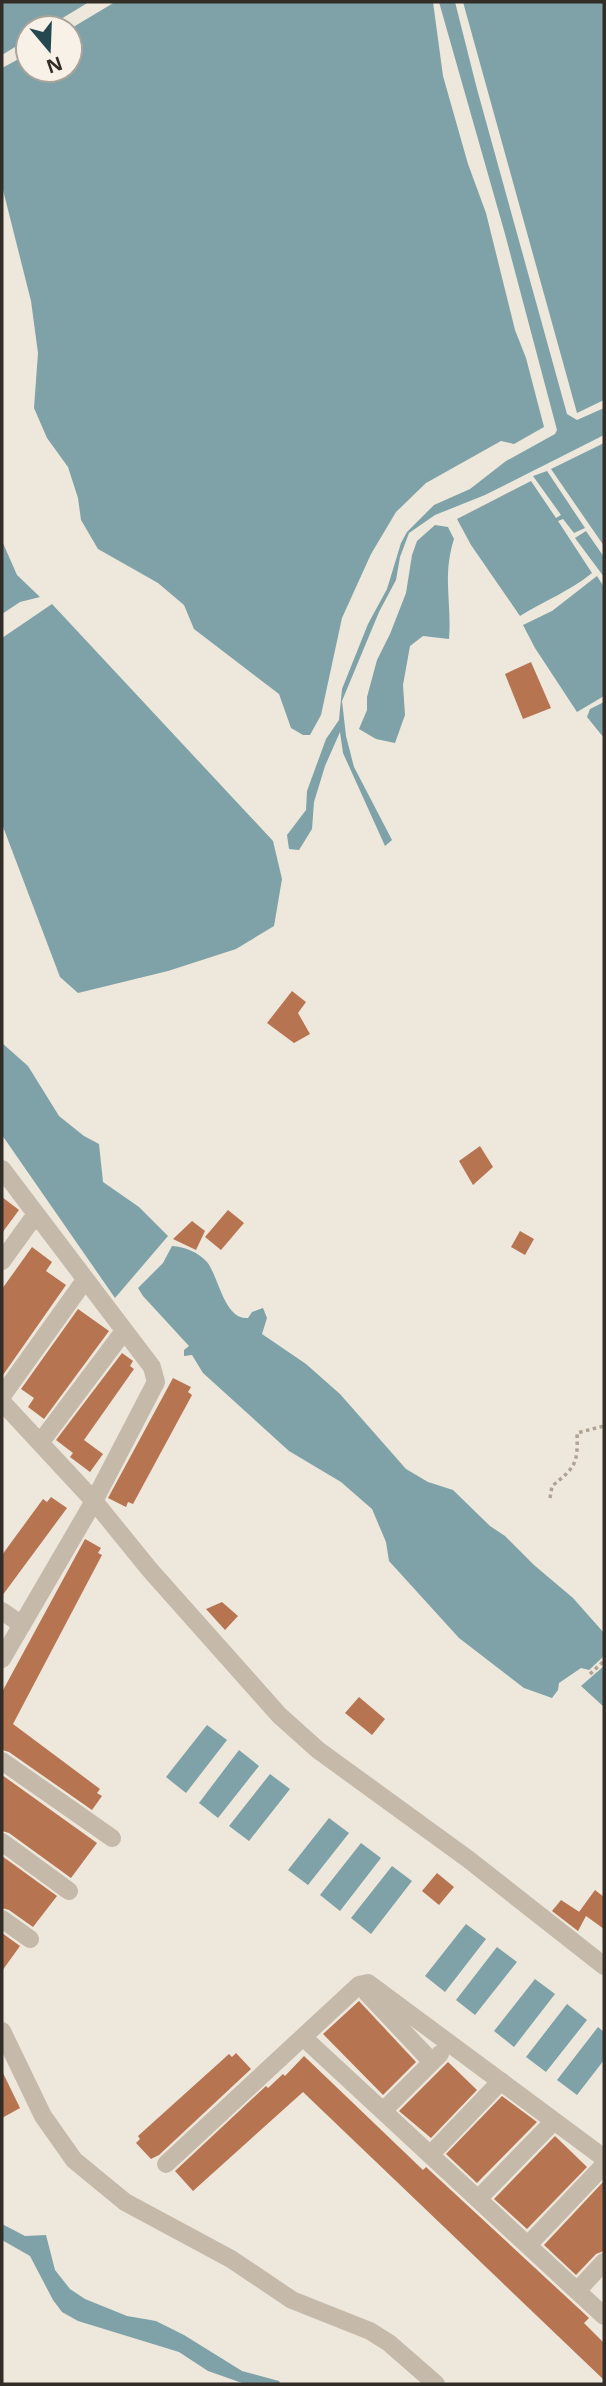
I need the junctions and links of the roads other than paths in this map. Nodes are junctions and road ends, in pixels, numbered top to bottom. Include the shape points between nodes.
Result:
1 (2, 1169) edge
2 (36, 1214) junction
3 (2, 1261) edge
4 (85, 1280) junction
5 (124, 1331) junction
6 (2, 1396) edge
7 (2, 1402) edge
8 (40, 1443) junction
9 (94, 1502) junction
10 (2, 1611) edge
11 (22, 1625) junction
12 (2, 1659) edge
13 (2, 1761) edge
14 (112, 1838) dead end
15 (2, 1842) edge
16 (69, 1891) dead end
17 (2, 1919) edge
18 (30, 1939) dead end
19 (604, 1966) edge
20 (359, 1985) junction
21 (2, 2032) edge
22 (304, 2038) junction
23 (449, 2043) junction
24 (432, 2062) junction
25 (501, 2081) junction
26 (383, 2111) junction
27 (554, 2121) junction
28 (430, 2155) junction
29 (604, 2158) edge
30 (166, 2164) dead end
31 (604, 2165) edge
32 (478, 2199) junction
33 (527, 2245) junction
34 (604, 2262) edge
35 (577, 2291) junction
36 (604, 2316) edge
37 (436, 2384) edge

1 - 2 street
2 - 3 street
2 - 4 street
4 - 5 street
4 - 6 street
5 - 8 street
5 - 9 street via 152,1367 156,1382
7 - 8 street
8 - 9 street
9 - 11 street
9 - 19 street via 279,1714 318,1750
10 - 11 street
11 - 12 street
13 - 14 street
15 - 16 street
17 - 18 street
20 - 22 street
20 - 23 street via 368,1983
20 - 24 street
21 - 37 street via 43,2116 74,2160 125,2202 231,2259 292,2300 370,2331
22 - 26 street
22 - 30 street
23 - 24 street
23 - 25 street
24 - 26 street
25 - 27 street
25 - 28 street
26 - 28 street
27 - 29 street
27 - 32 street
28 - 32 street
31 - 33 street
32 - 33 street
33 - 35 street
34 - 35 street
35 - 36 street

